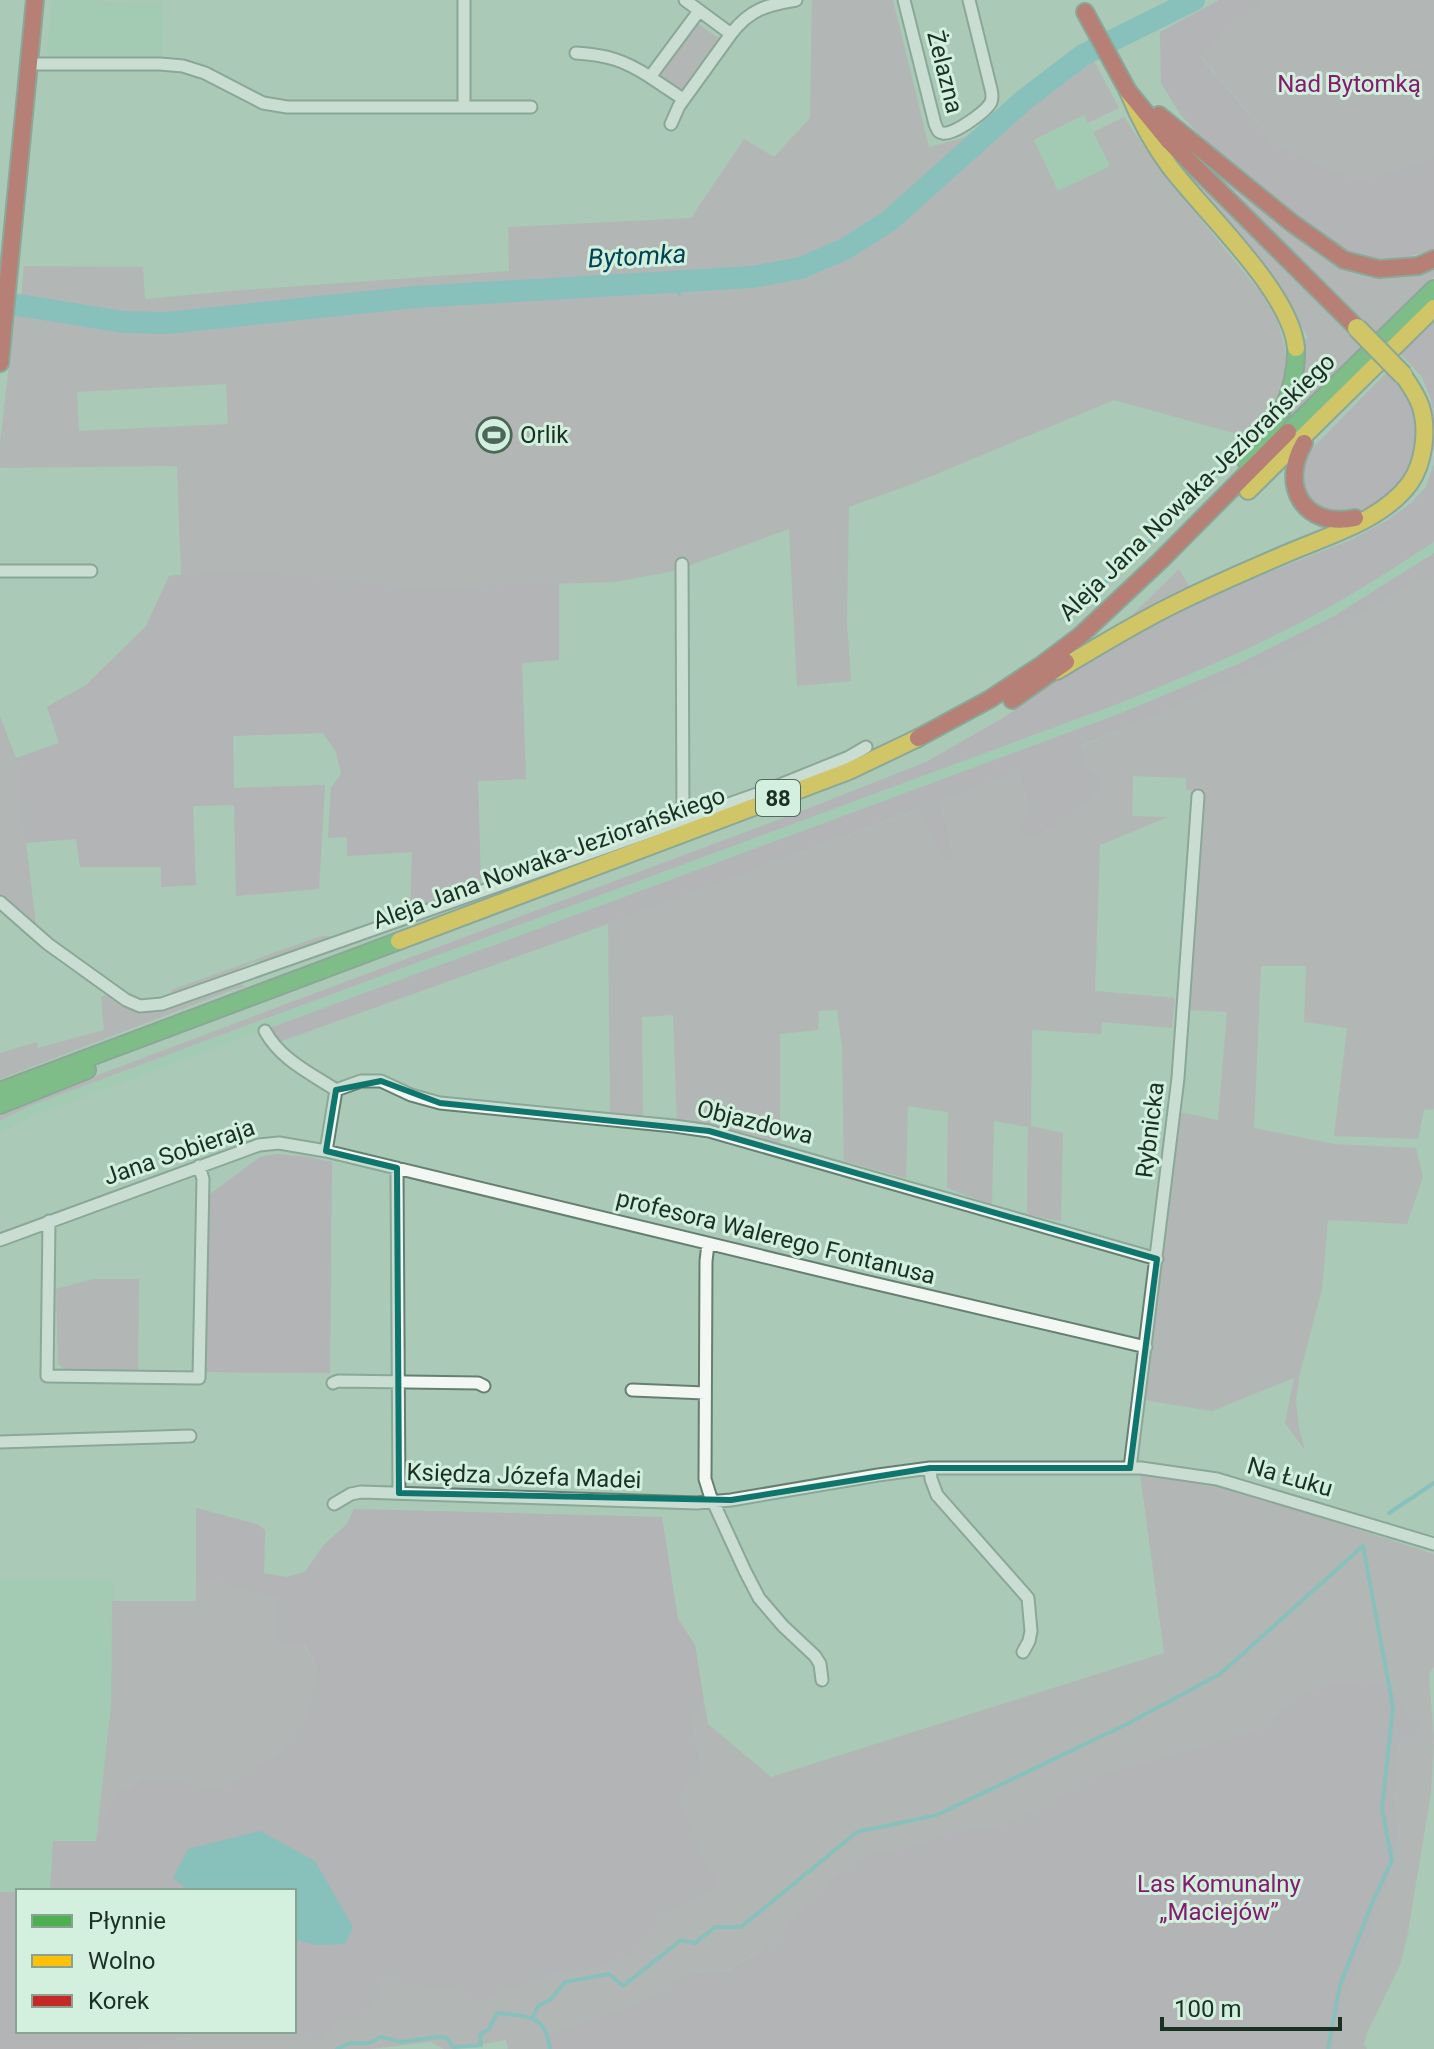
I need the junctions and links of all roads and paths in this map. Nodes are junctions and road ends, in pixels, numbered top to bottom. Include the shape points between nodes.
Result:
1 (35, 0) edge
2 (464, 0) edge
3 (685, 0) edge
4 (796, 0) edge
5 (904, 0) edge
6 (969, 0) edge
7 (1083, 6) edge
8 (699, 11) junction
9 (731, 34) junction
10 (576, 53) dead end
11 (27, 64) junction
12 (650, 77) junction
13 (1128, 91) junction
14 (683, 99) junction
15 (464, 107) junction
16 (531, 107) dead end
17 (671, 124) dead end
18 (1434, 259) edge
19 (1434, 289) edge
20 (1434, 308) edge
21 (0, 363) edge
22 (1314, 426) junction
23 (1376, 511) junction
24 (1192, 530) junction
25 (682, 564) dead end
26 (0, 571) edge
27 (91, 571) dead end
28 (1044, 678) junction
29 (866, 747) dead end
30 (1198, 796) dead end
31 (683, 820) junction
32 (0, 902) edge
33 (265, 1031) dead end
34 (336, 1090) junction
35 (0, 1091) edge
36 (0, 1105) edge
37 (326, 1151) junction
38 (199, 1166) junction
39 (397, 1168) junction
40 (49, 1221) junction
41 (0, 1240) edge
42 (708, 1244) junction
43 (1157, 1259) junction
44 (1146, 1347) junction
45 (397, 1382) junction
46 (333, 1383) dead end
47 (484, 1386) dead end
48 (632, 1390) dead end
49 (705, 1393) junction
50 (190, 1436) dead end
51 (0, 1442) edge
52 (930, 1468) junction
53 (1130, 1468) junction
54 (399, 1493) junction
55 (714, 1502) junction
56 (334, 1504) dead end
57 (1434, 1544) edge
58 (1023, 1652) dead end
59 (822, 1680) dead end

1 - 11 main road
2 - 15 street
3 - 8 street
4 - 9 street via 764,6
5 - 6 street, Żelazna via 935,124 943,133 959,129 991,102
7 - 13 main road
8 - 9 street
8 - 12 street
9 - 14 street
10 - 12 street via 616,58
11 - 15 street via 183,66 263,103 287,107
11 - 21 main road
12 - 14 street
13 - 18 main road via 1344,260 1379,269 1418,266
13 - 23 main road, bridge via 1168,140 1415,393 1424,435 1420,459 1410,483
13 - 24 main road via 1162,156 1254,267 1293,332 1289,396 1268,434
14 - 17 street
15 - 16 street
19 - 24 main road, Aleja Jana Nowaka-Jeziorańskiego / 88
20 - 22 main road, Aleja Jana Nowaka-Jeziorańskiego / 88
22 - 23 main road via 1295,462 1293,480 1299,497 1317,516 1330,521
22 - 28 main road, Aleja Jana Nowaka-Jeziorańskiego / 88 via 1103,632
23 - 28 main road via 1179,602
24 - 35 main road, Aleja Jana Nowaka-Jeziorańskiego / 88 via 1072,643 953,722 908,745
25 - 31 street
26 - 27 street
28 - 36 main road, Aleja Jana Nowaka-Jeziorańskiego / 88 via 960,731 854,783
29 - 31 street
30 - 43 street, Rybnicka via 1179,1065
31 - 32 street via 170,1003 146,1006 134,1004 48,944
33 - 34 street via 284,1056
34 - 37 street
34 - 43 street, Objazdowa via 381,1081 429,1101 709,1131
37 - 38 street, Jana Sobieraja via 269,1143
37 - 39 street, profesora Walerego Fontanusa
38 - 40 street, Jana Sobieraja
38 - 40 street via 199,1378 47,1376
39 - 42 street, profesora Walerego Fontanusa
39 - 45 street
40 - 41 street, Jana Sobieraja
42 - 44 street, profesora Walerego Fontanusa
42 - 49 street
43 - 44 street, Rybnicka
44 - 53 street, Rybnicka
45 - 46 street
45 - 47 street
45 - 54 street
48 - 49 street
49 - 55 street via 705,1479
50 - 51 street
52 - 53 street, Księdza Józefa Madei
52 - 55 street, Księdza Józefa Madei
52 - 58 street via 937,1495 1028,1598 1031,1631
53 - 57 street, Na Łuku via 1217,1479
54 - 55 street, Księdza Józefa Madei
54 - 56 street, Księdza Józefa Madei via 351,1494
55 - 59 street via 759,1598 815,1656

